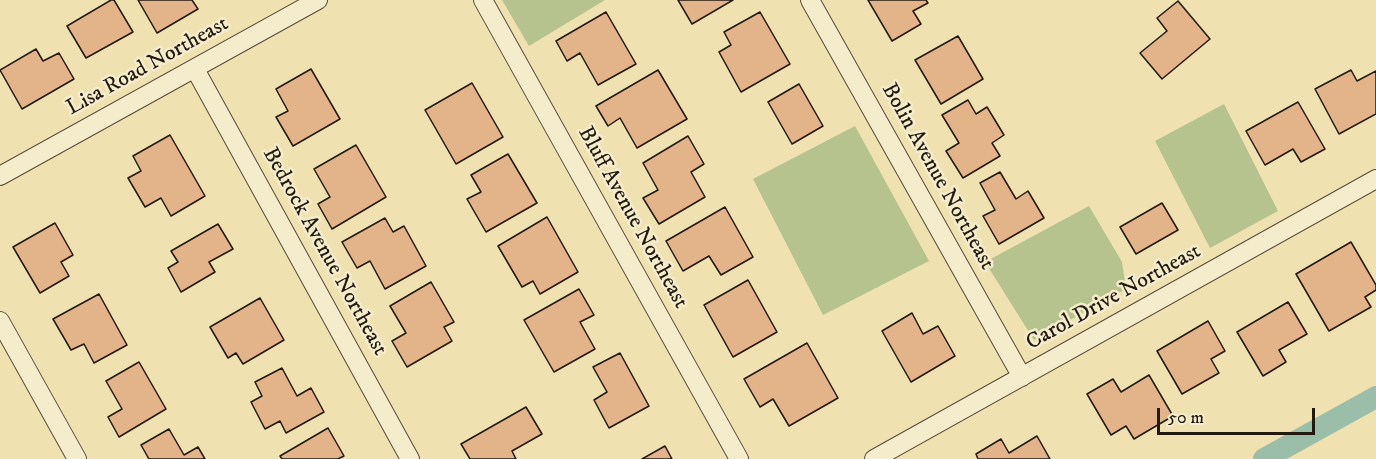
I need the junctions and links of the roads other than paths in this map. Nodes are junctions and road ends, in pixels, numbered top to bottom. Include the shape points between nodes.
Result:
1 (318, 0) edge
2 (483, 0) edge
3 (810, 0) edge
4 (195, 69) junction
5 (0, 176) edge
6 (1376, 179) edge
7 (0, 321) edge
8 (1022, 377) junction
9 (77, 459) edge
10 (410, 459) edge
11 (739, 459) edge
12 (874, 459) edge

1 - 4 street, Lisa Road Northeast
2 - 11 street, Bluff Avenue Northeast
3 - 8 street, Bolin Avenue Northeast
4 - 5 street, Lisa Road Northeast
4 - 10 street, Bedrock Avenue Northeast
6 - 8 street, Carol Drive Northeast
7 - 9 street
8 - 12 street, Carol Drive Northeast

